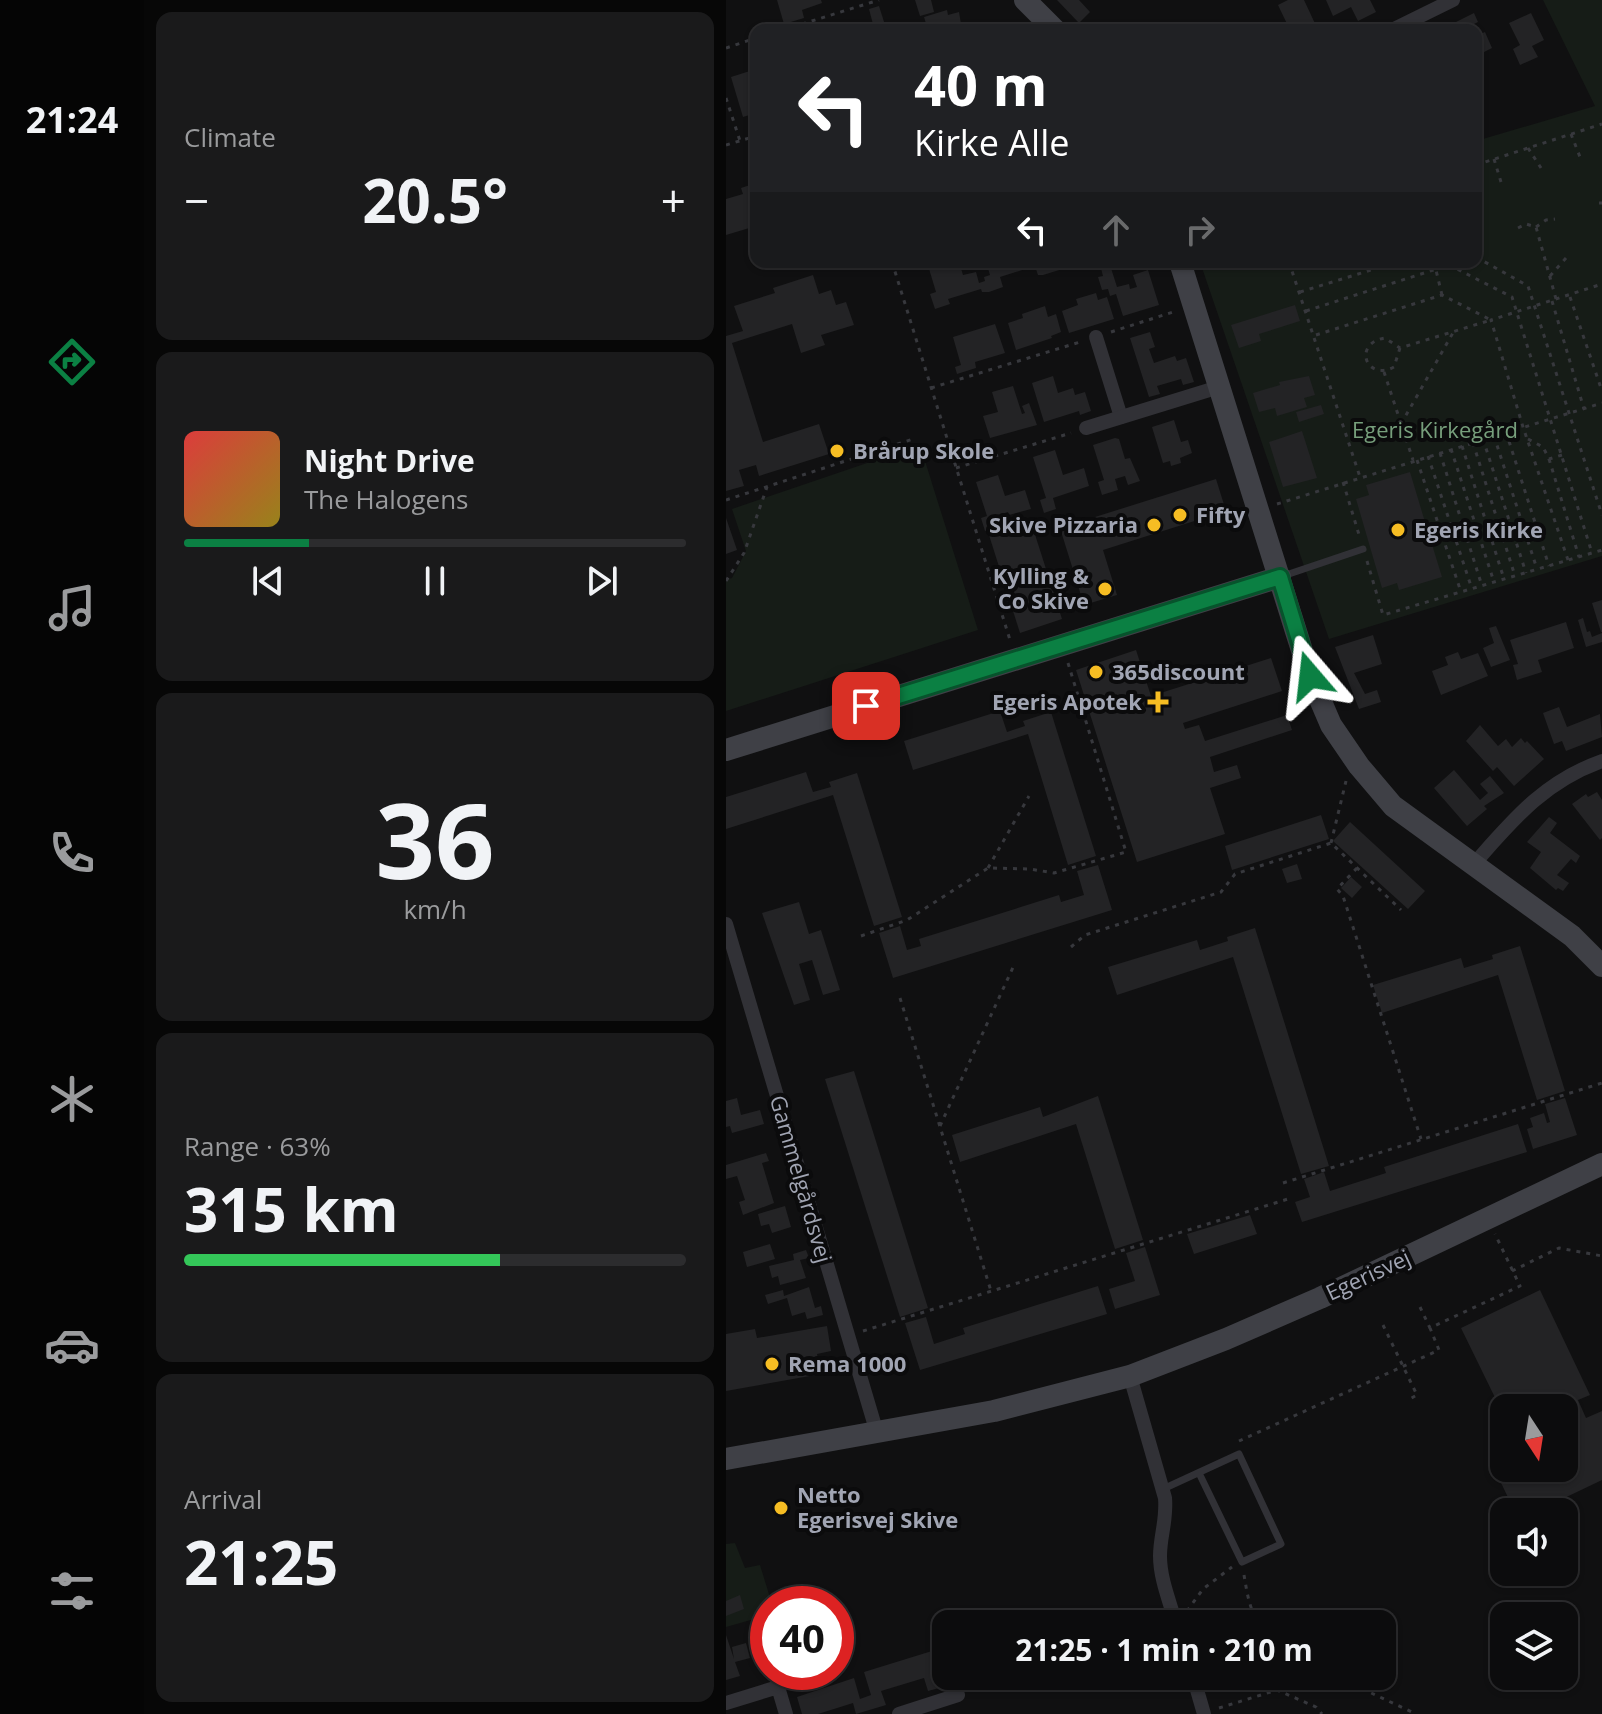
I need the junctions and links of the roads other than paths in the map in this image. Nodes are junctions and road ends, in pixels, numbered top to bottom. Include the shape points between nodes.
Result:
1 (1025, 0) edge
2 (1453, 0) edge
3 (1049, 24) edge
4 (1404, 24) edge
5 (1182, 268) edge
6 (1096, 337) road end
7 (1219, 387) junction
8 (1121, 417) junction
9 (1086, 428) road end
10 (1363, 549) road end
11 (1280, 577) junction
12 (726, 750) edge
13 (1602, 761) edge
14 (1473, 865) junction
15 (726, 924) edge
16 (1602, 966) edge
17 (1602, 1164) edge
18 (1130, 1376) junction
19 (877, 1433) junction
20 (726, 1459) edge
21 (1199, 1473) junction
22 (1163, 1490) junction
23 (1172, 1610) edge
24 (1197, 1690) edge
25 (958, 1695) dead end
26 (726, 1703) edge
27 (1204, 1713) edge
28 (786, 1714) edge
29 (899, 1714) edge

1 - 3 street
2 - 4 street
5 - 7 street
6 - 8 street
7 - 8 street
7 - 11 street
8 - 9 street
10 - 11 lane
11 - 12 street
11 - 14 street via 1310,676 1338,735 1393,806
13 - 14 street via 1524,807
14 - 16 street via 1572,936
15 - 19 street, Gammelgårdsvej
17 - 18 street, Egerisvej via 1320,1298
18 - 19 street, Egerisvej via 994,1411
18 - 22 street
19 - 20 street, Egerisvej
21 - 21 lane via 1242,1562 1281,1544 1239,1454
21 - 22 lane
22 - 23 street via 1161,1572
24 - 27 street
25 - 29 street
26 - 28 street via 778,1687

